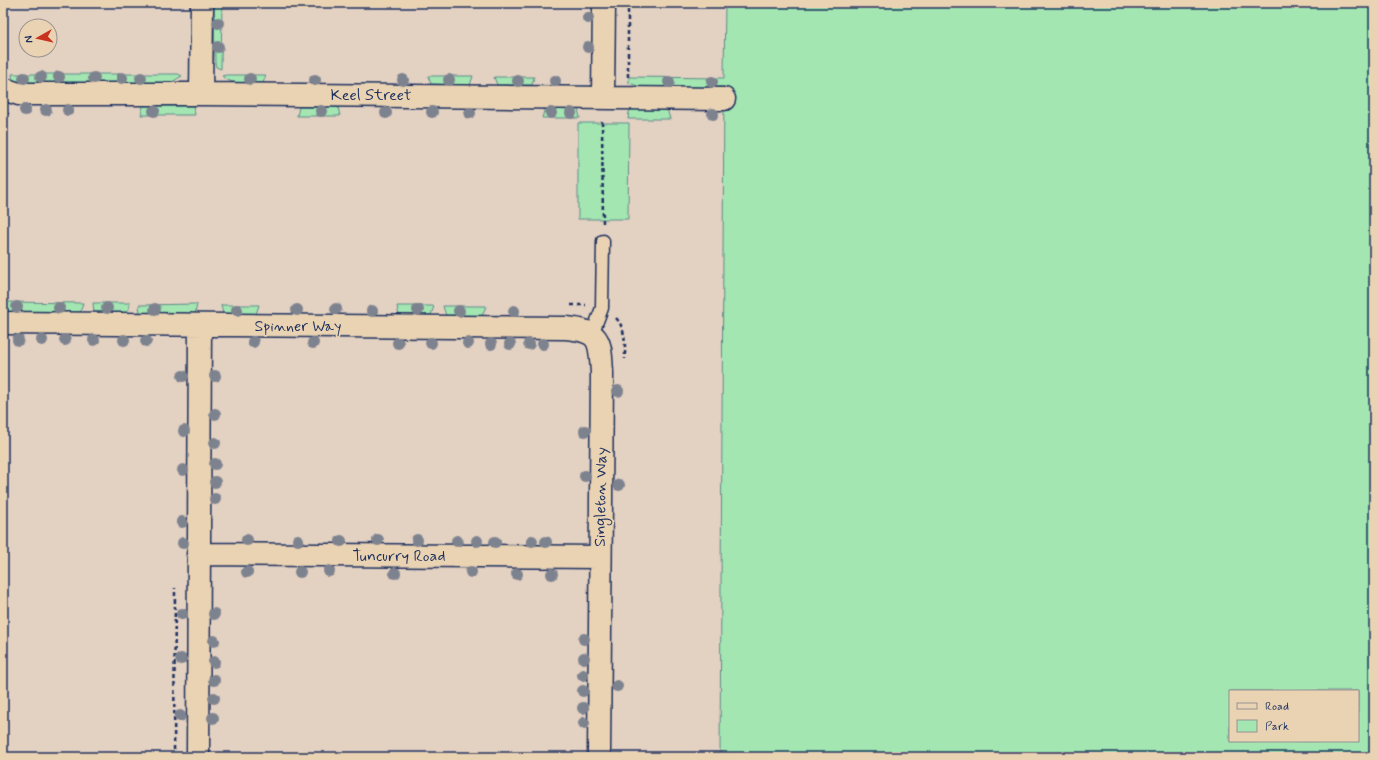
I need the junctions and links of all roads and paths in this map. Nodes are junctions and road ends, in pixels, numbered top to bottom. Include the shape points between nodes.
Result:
1 (202, 3) edge
2 (604, 3) edge
3 (628, 3) edge
4 (8, 94) edge
5 (201, 94) junction
6 (603, 97) junction
7 (627, 97) junction
8 (724, 99) dead end
9 (603, 121) dead end
10 (603, 241) joint
11 (564, 305) dead end
12 (602, 308) junction
13 (3, 323) edge
14 (200, 325) junction
15 (592, 334) junction
16 (625, 366) dead end
17 (198, 554) junction
18 (600, 557) junction
19 (198, 757) edge
20 (598, 757) edge

1 - 5 street
2 - 6 street
3 - 7 path
4 - 5 street, Keel Street
5 - 6 street, Keel Street
6 - 7 street, Keel Street
7 - 8 street, Keel Street
9 - 10 path
10 - 12 lane
11 - 12 path
12 - 15 lane
12 - 16 path via 619,321 623,330
13 - 14 street, Spinner Way
14 - 15 street, Spinner Way via 566,328
14 - 17 street
15 - 18 street, Singleton Way via 600,345 602,374
17 - 18 street, Tuncurry Road
17 - 19 street
18 - 20 street, Singleton Way

